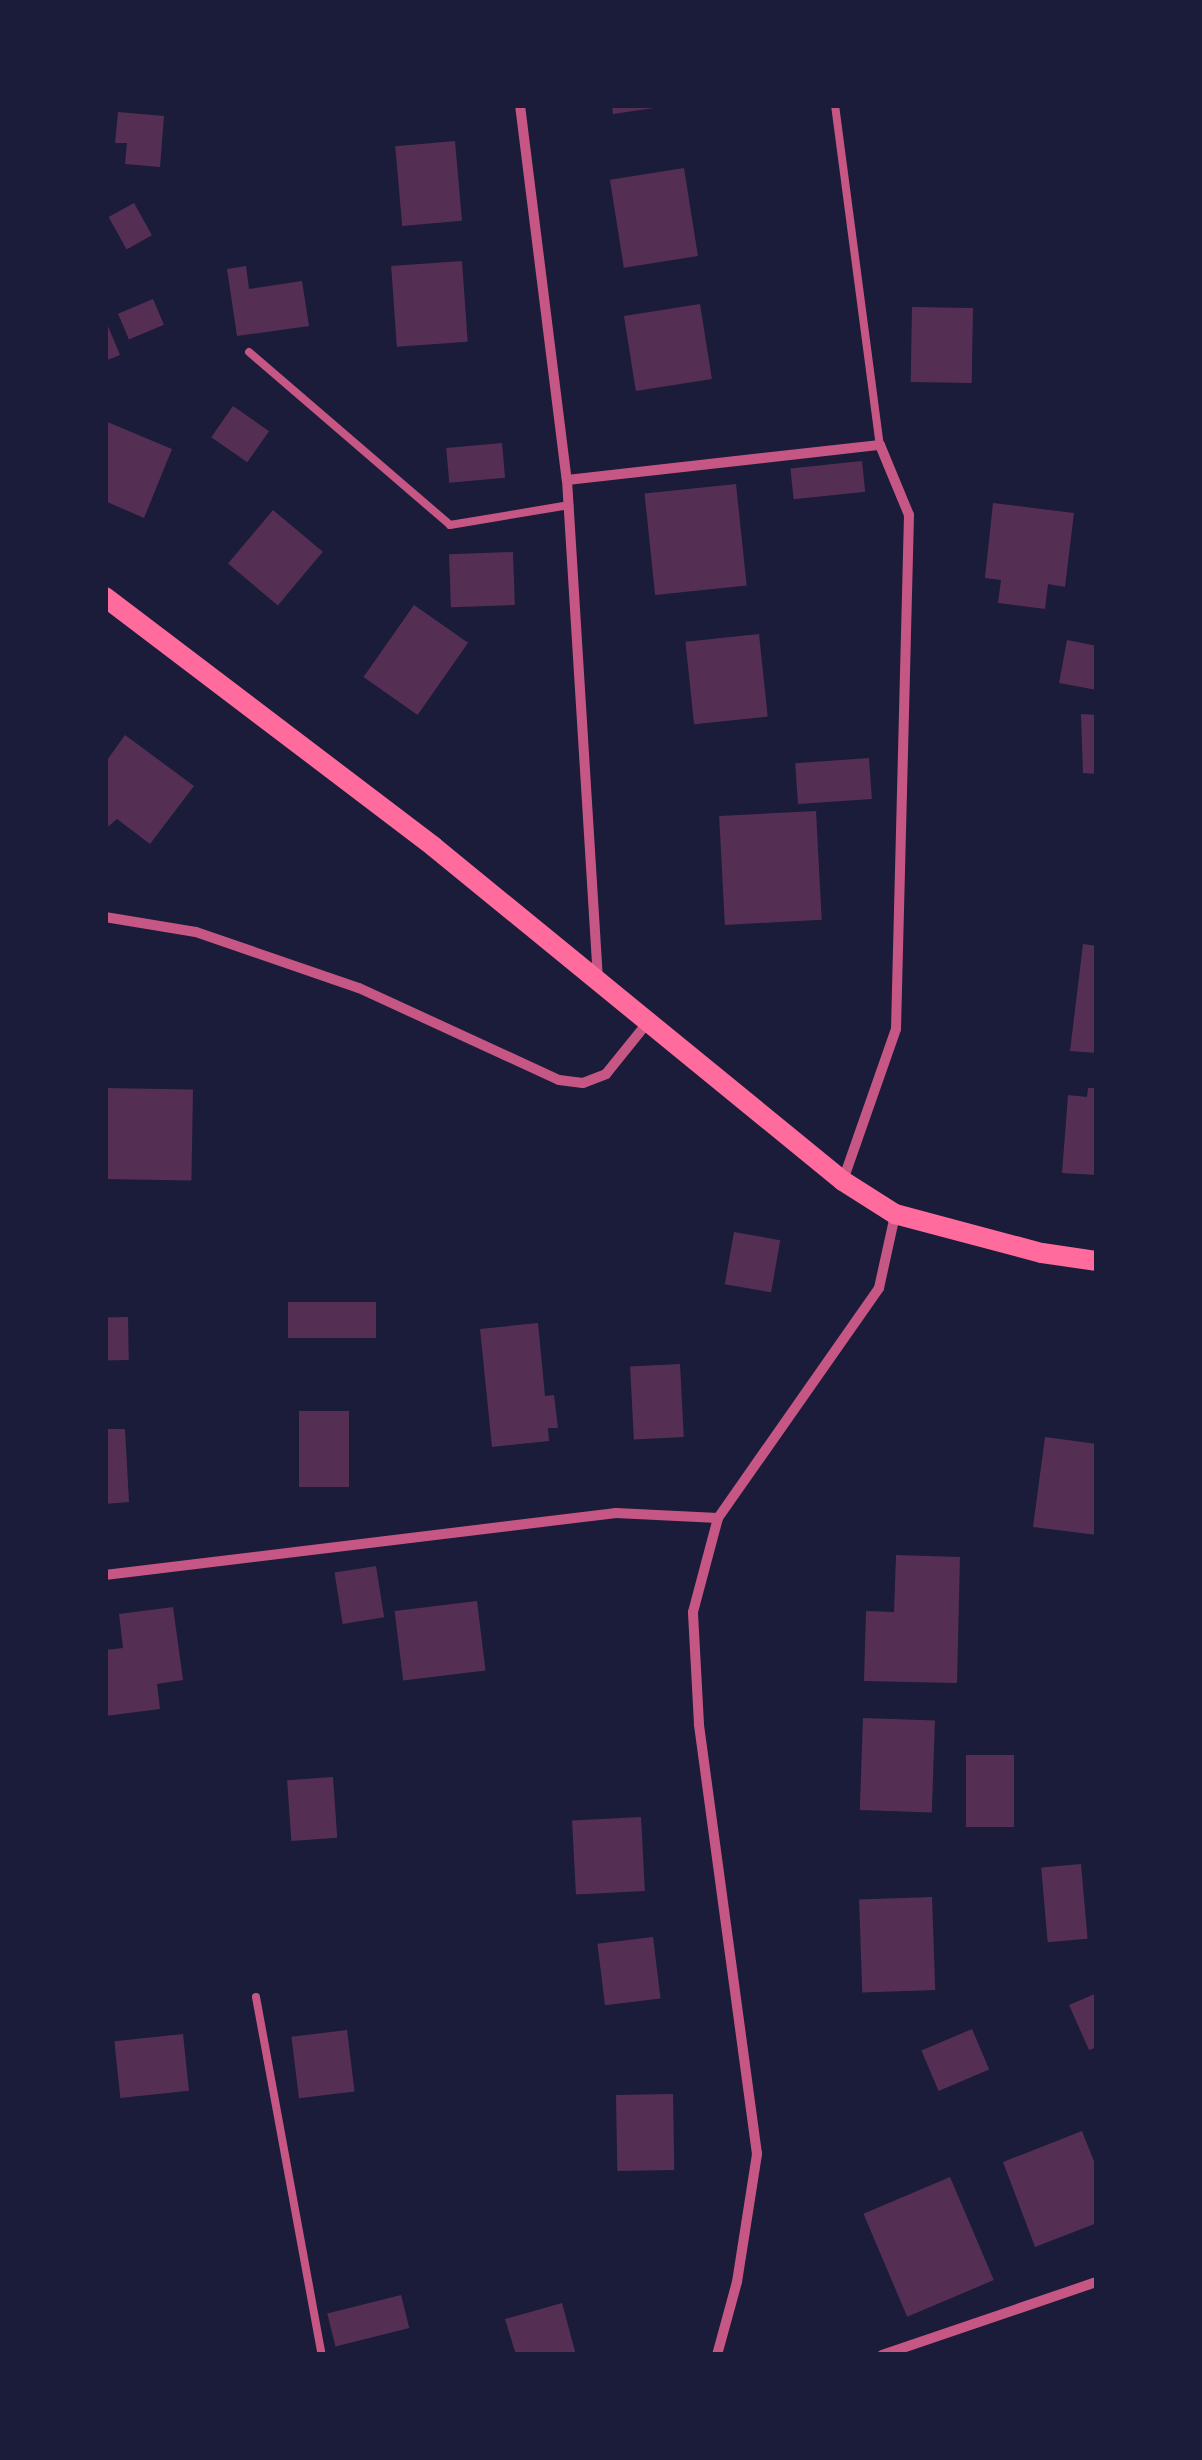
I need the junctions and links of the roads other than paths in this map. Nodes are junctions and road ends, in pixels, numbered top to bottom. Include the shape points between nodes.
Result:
1 (520, 105) edge
2 (835, 105) edge
3 (249, 352) dead end
4 (880, 445) junction
5 (567, 480) junction
6 (568, 505) junction
7 (105, 598) edge
8 (105, 917) edge
9 (598, 980) junction
10 (648, 1022) junction
11 (843, 1181) junction
12 (895, 1214) junction
13 (1097, 1261) edge
14 (718, 1518) junction
15 (105, 1575) edge
16 (256, 1997) dead end
17 (1097, 2282) edge
18 (322, 2355) edge
19 (716, 2355) edge
20 (882, 2355) edge

1 - 5 street
2 - 4 lane
3 - 6 lane via 450,524
4 - 5 street
4 - 11 street via 909,515 896,1030
5 - 6 street
6 - 9 street
7 - 9 main road
8 - 10 street via 208,936 359,988 559,1080 583,1083 606,1074
9 - 10 main road
10 - 11 main road
11 - 12 main road
12 - 13 main road via 1042,1254
12 - 14 street via 879,1288
14 - 15 street via 616,1513
14 - 19 street via 693,1612 699,1724 757,2154 737,2282
16 - 18 lane
17 - 20 street

